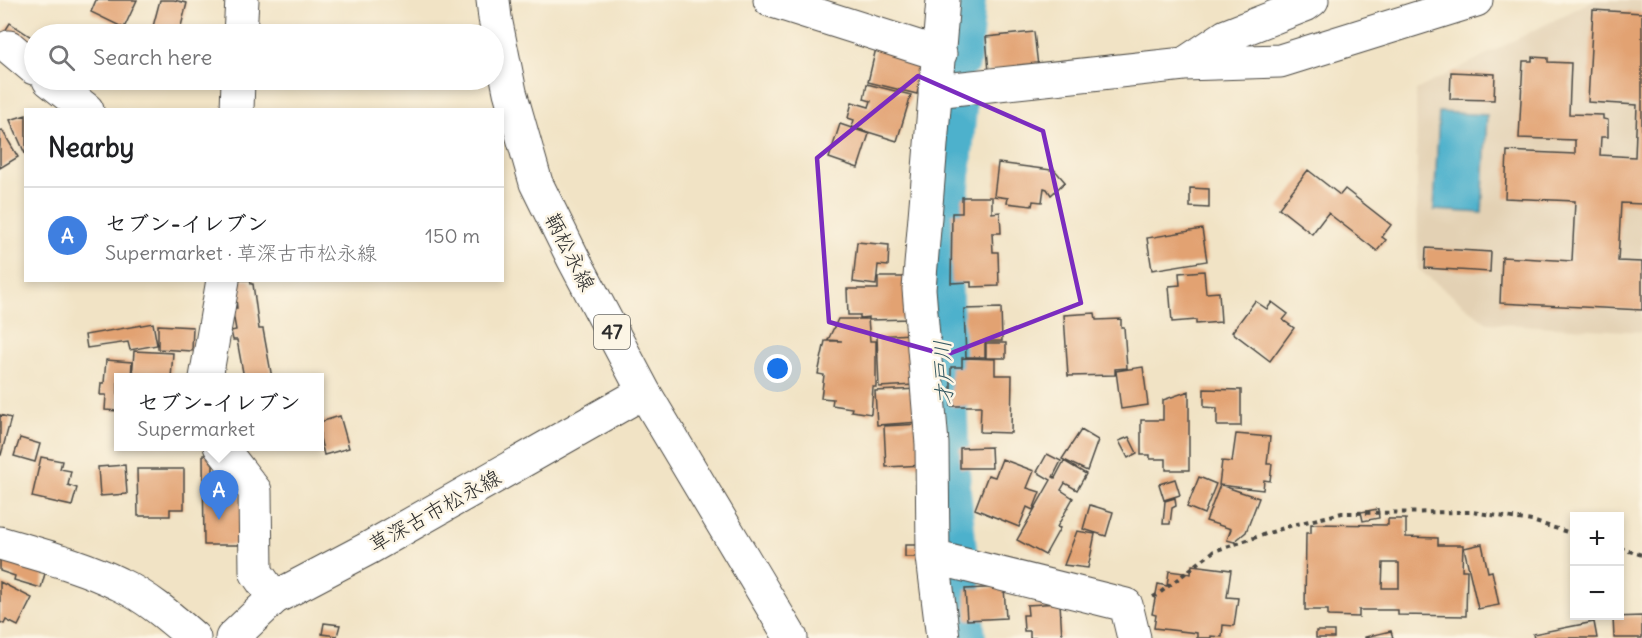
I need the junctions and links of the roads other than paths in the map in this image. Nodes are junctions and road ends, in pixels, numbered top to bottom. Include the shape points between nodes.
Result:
1 (242, 0) edge
2 (493, 0) edge
3 (770, 0) edge
4 (943, 0) edge
5 (1312, 0) edge
6 (1476, 0) edge
7 (241, 24) edge
8 (496, 24) edge
9 (9, 47) dead end
10 (940, 54) junction
11 (24, 60) edge
12 (504, 62) edge
13 (1184, 64) junction
14 (62, 90) edge
15 (238, 90) edge
16 (935, 91) junction
17 (84, 108) edge
18 (237, 108) edge
19 (222, 282) edge
20 (207, 373) edge
21 (644, 392) junction
22 (223, 451) edge
23 (0, 543) edge
24 (933, 557) junction
25 (273, 598) junction
26 (194, 638) edge
27 (232, 638) edge
28 (791, 638) edge
29 (943, 638) edge
30 (1134, 638) edge

1 - 7 street
2 - 8 street, 鞆松永線 / 47
3 - 10 street
4 - 10 street
5 - 13 street via 1226,36
6 - 13 street via 1280,61
9 - 11 street
10 - 16 street
12 - 21 street, 鞆松永線 / 47 via 536,183
13 - 16 street
14 - 17 street
15 - 18 street
16 - 24 street via 919,288 932,444
19 - 20 street
21 - 25 street, 草深古市松永線
21 - 28 street, 鞆松永線 / 47
22 - 25 street via 255,491 256,572
23 - 26 street via 63,561 120,584 161,609
24 - 29 street
24 - 30 street via 1126,605
25 - 27 street, 草深古市松永線

